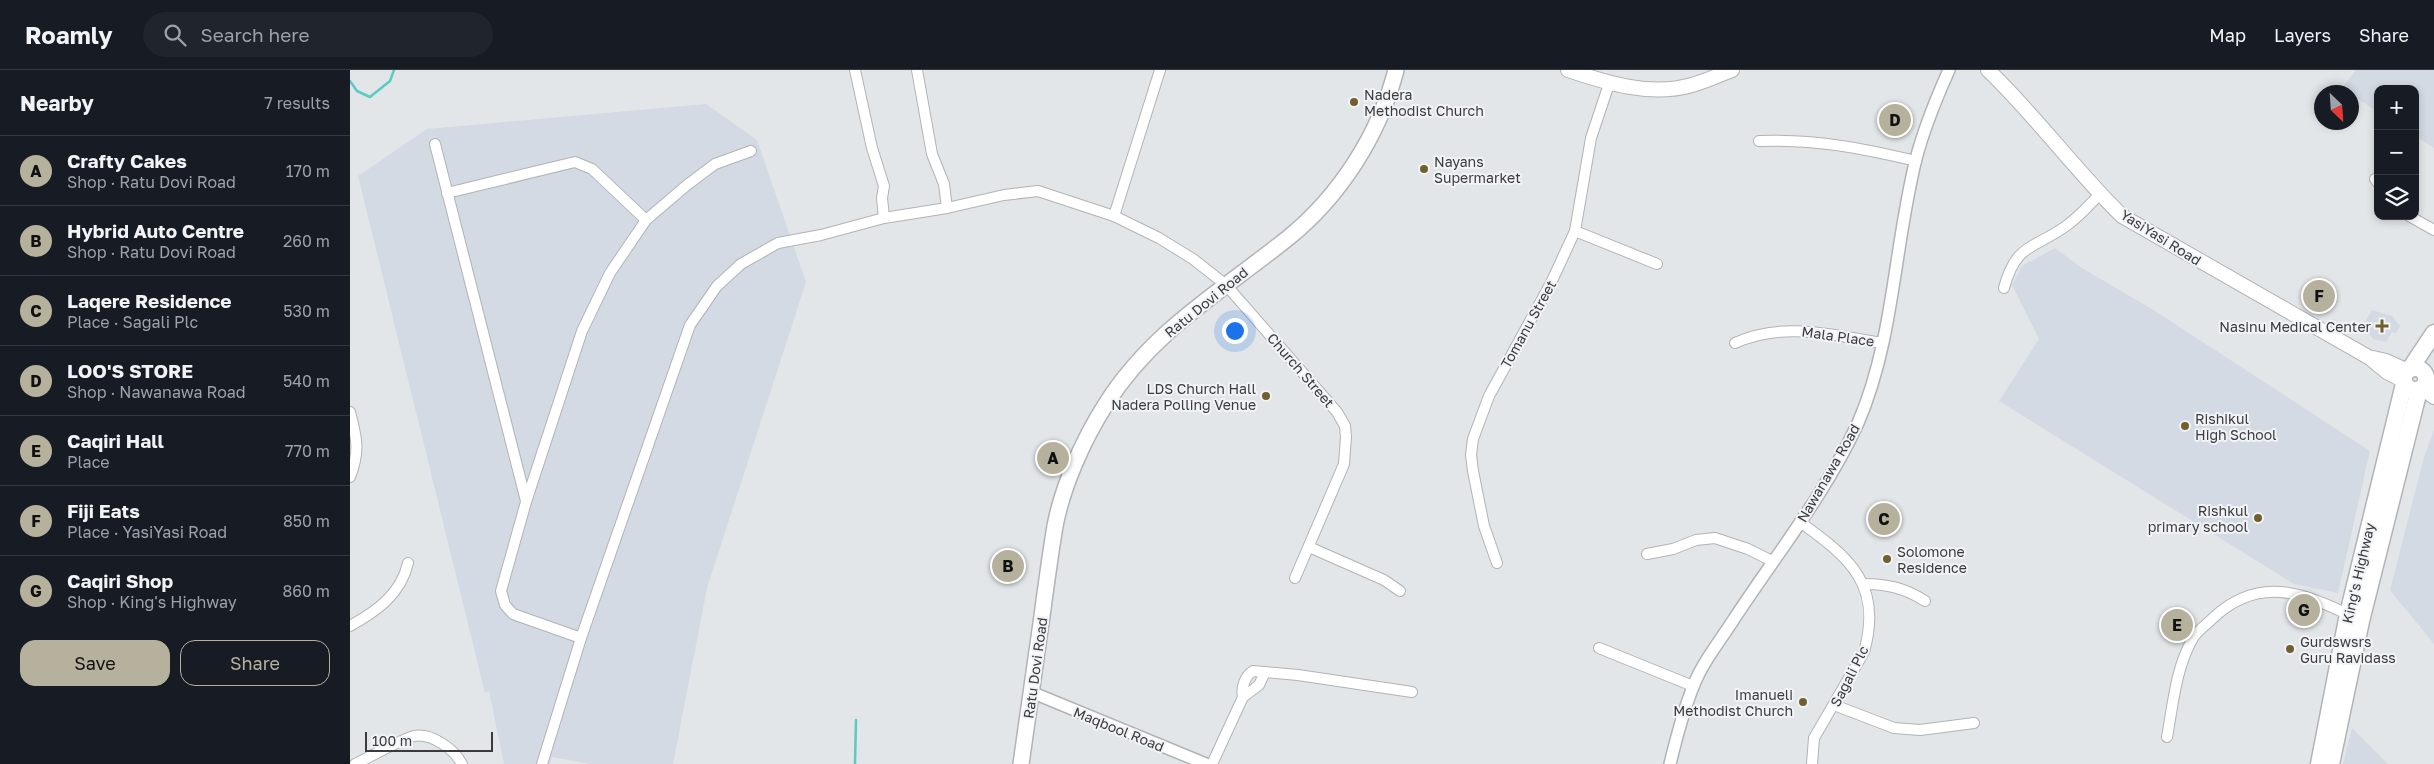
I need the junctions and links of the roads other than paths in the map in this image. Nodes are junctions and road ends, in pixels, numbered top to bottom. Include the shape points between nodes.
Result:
1 (855, 70) edge
2 (917, 70) edge
3 (1160, 70) edge
4 (1396, 70) edge
5 (1568, 70) edge
6 (1732, 70) edge
7 (1948, 70) edge
8 (1988, 70) edge
9 (1609, 84) junction
10 (1759, 141) dead end
11 (435, 144) dead end
12 (751, 151) dead end
13 (1916, 161) junction
14 (447, 193) junction
15 (2100, 194) junction
16 (948, 208) junction
17 (1114, 216) junction
18 (884, 218) junction
19 (646, 220) junction
20 (2416, 220) edge
21 (2434, 230) edge
22 (1575, 231) junction
23 (1657, 264) dead end
24 (1226, 285) junction
25 (2004, 288) dead end
26 (2434, 333) edge
27 (1735, 343) dead end
28 (1882, 343) junction
29 (2434, 351) edge
30 (2419, 382) edge
31 (350, 412) edge
32 (350, 477) edge
33 (526, 502) junction
34 (1800, 522) junction
35 (1309, 547) junction
36 (1647, 554) dead end
37 (1772, 561) junction
38 (408, 562) dead end
39 (1497, 563) dead end
40 (1295, 578) dead end
41 (1864, 584) junction
42 (1400, 591) dead end
43 (1925, 601) dead end
44 (2355, 618) junction
45 (350, 626) edge
46 (581, 638) junction
47 (1599, 648) dead end
48 (1265, 672) junction
49 (1693, 686) junction
50 (1031, 692) junction
51 (1412, 692) dead end
52 (1243, 697) junction
53 (1834, 705) junction
54 (1974, 723) dead end
55 (2167, 737) dead end
56 (355, 764) edge
57 (462, 764) edge
58 (542, 764) edge
59 (1021, 764) edge
60 (1206, 764) edge
61 (1212, 764) edge
62 (1670, 764) edge
63 (1812, 764) edge
64 (2319, 764) edge
65 (2331, 764) edge

1 - 18 street via 884,186
2 - 16 street via 932,154 944,184
3 - 17 street
4 - 24 main road, Ratu Dovi Road via 1379,120 1363,151 1329,198 1290,236
5 - 9 main road
6 - 9 main road via 1691,85 1657,90
7 - 13 street, Nawanawa Road via 1926,124
8 - 15 main road, YasiYasi Road
9 - 22 street, Tomanu Street via 1592,138
10 - 13 street via 1847,145
11 - 14 street
12 - 19 street via 715,164
13 - 28 street, Nawanawa Road
14 - 19 street via 575,162 592,169
14 - 33 street
15 - 25 street via 2065,227 2032,245 2014,260
15 - 30 main road, YasiYasi Road via 2122,216 2370,358 2387,372
16 - 17 street, Church Street via 1038,191
16 - 18 street, Church Street
17 - 24 street, Church Street via 1159,238
18 - 46 street, Church Street via 778,244 741,264 717,286 690,325
19 - 33 street via 610,273 582,331
20 - 21 street
22 - 23 street
22 - 39 street, Tomanu Street via 1551,283 1489,396 1473,439 1473,471 1484,526
24 - 35 street, Church Street via 1330,400 1344,426 1344,464
24 - 50 main road, Ratu Dovi Road via 1176,323 1141,358 1106,404 1087,438 1055,524
26 - 30 highway, King's Highway
27 - 28 street, Mala Place via 1751,336 1789,330
28 - 34 street, Nawanawa Road via 1858,422
29 - 30 highway, King's Highway
30 - 44 highway, King's Highway
31 - 32 street via 357,437 357,460
33 - 46 street via 501,591 504,605 513,614
34 - 37 street, Nawanawa Road
34 - 41 street, Sagali Plc via 1847,558
35 - 40 street, Church Street
35 - 42 street via 1384,580
36 - 37 street via 1715,538
37 - 49 street, Nawanawa Road
38 - 45 street via 405,577 390,598 372,614
41 - 43 street via 1900,588
41 - 53 street, Sagali Plc via 1869,602 1868,636 1864,652
44 - 55 street via 2307,596 2285,591 2247,596 2220,611 2194,637 2180,668
44 - 64 highway, King's Highway
44 - 65 highway, King's Highway
46 - 58 street, Church Street
47 - 49 street
48 - 51 street
48 - 52 street via 1259,685
48 - 52 street via 1250,672 1242,687
49 - 62 street, Nawanawa Road
50 - 59 main road, Ratu Dovi Road
50 - 60 street, Maqbool Road
52 - 61 street
53 - 54 street via 1894,728 1920,730
53 - 63 street, Sagali Plc via 1814,738
56 - 57 street via 415,736 438,740 458,756

